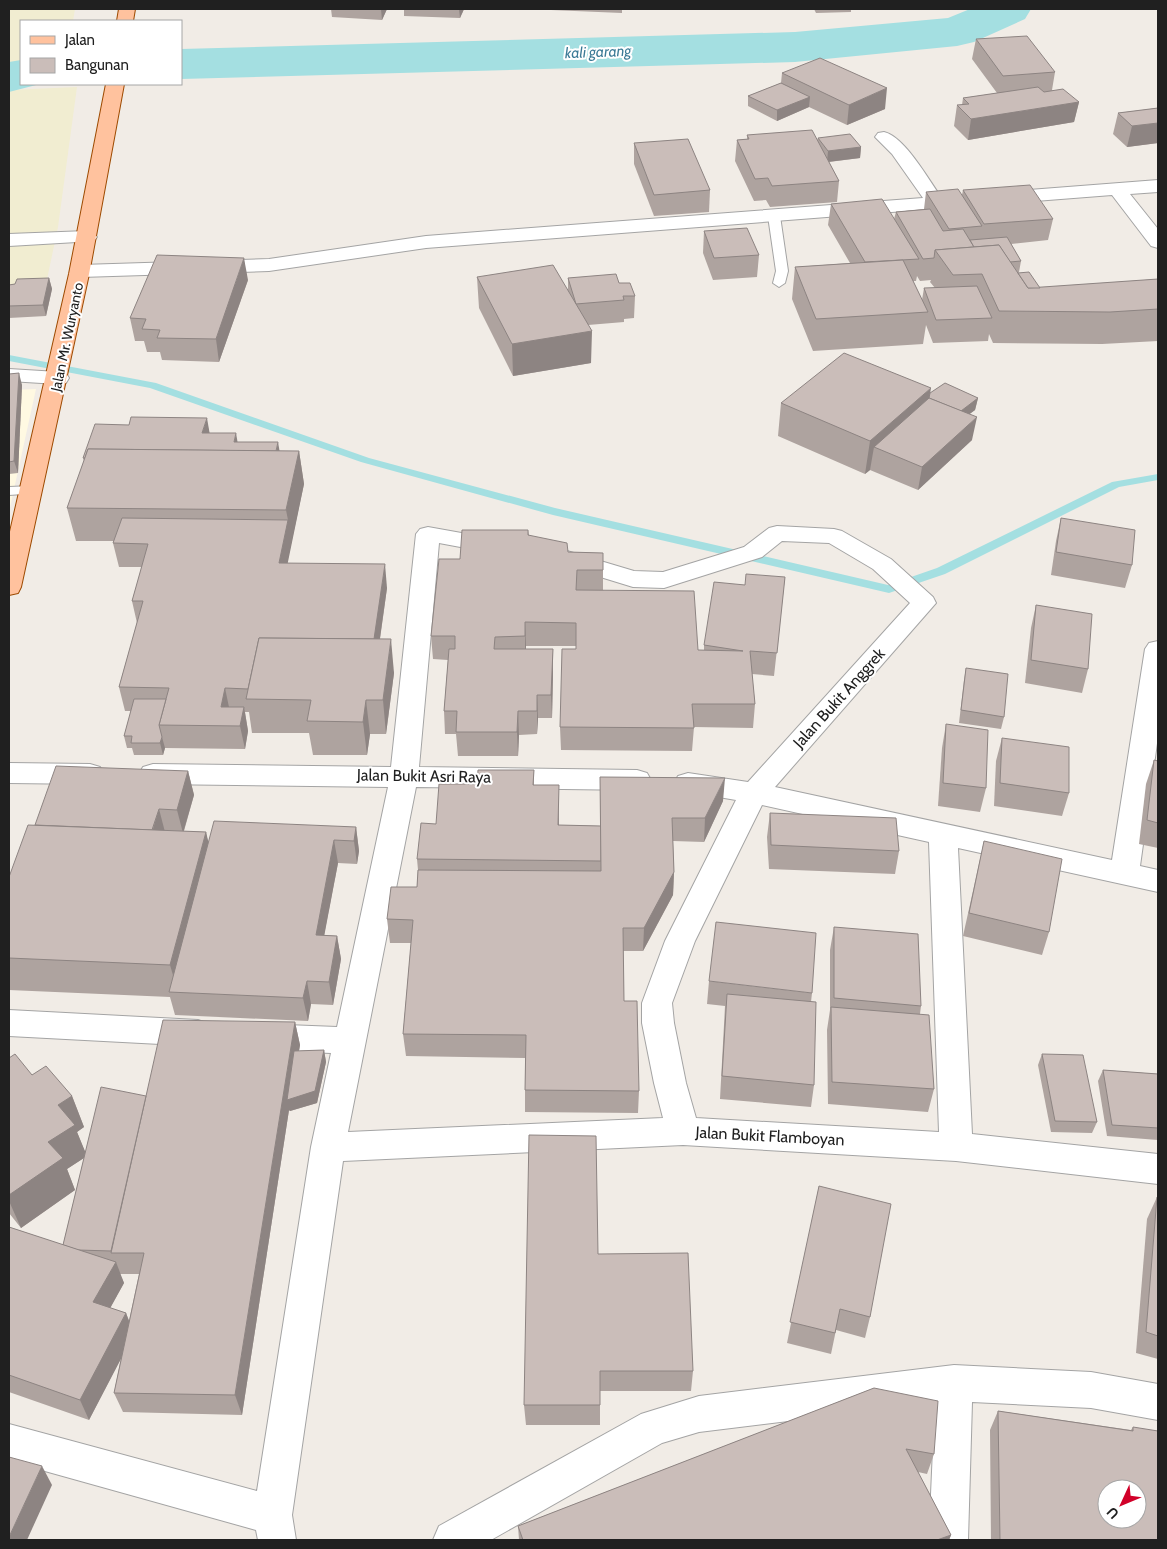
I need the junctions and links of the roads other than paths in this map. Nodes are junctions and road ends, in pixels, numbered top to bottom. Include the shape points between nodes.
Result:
1 (115, 85) edge
2 (884, 137) dead end
3 (1158, 186) edge
4 (1117, 189) junction
5 (936, 203) junction
6 (774, 216) junction
7 (87, 237) junction
8 (9, 240) edge
9 (1158, 242) edge
10 (81, 271) junction
11 (779, 283) dead end
12 (9, 375) edge
13 (58, 378) junction
14 (32, 490) junction
15 (9, 492) edge
16 (519, 549) edge
17 (547, 553) edge
18 (9, 585) edge
19 (1158, 649) edge
20 (9, 773) edge
21 (404, 776) junction
22 (754, 793) junction
23 (943, 834) junction
24 (1124, 873) junction
25 (1158, 881) edge
26 (9, 1023) edge
27 (349, 1041) junction
28 (683, 1131) junction
29 (328, 1147) junction
30 (956, 1147) junction
31 (1158, 1169) edge
32 (954, 1383) junction
33 (1158, 1402) edge
34 (9, 1443) edge
35 (275, 1528) edge
36 (453, 1540) edge
37 (949, 1540) edge

1 - 7 main road, Jalan Mr. Wuryanto
2 - 5 street via 898,150
3 - 4 street
4 - 5 street
4 - 9 street
5 - 6 street
6 - 10 street via 426,242 269,265
6 - 11 lane via 782,271
7 - 8 street
7 - 10 main road, Jalan Mr. Wuryanto
10 - 13 main road, Jalan Mr. Wuryanto
12 - 13 street
13 - 14 main road, Jalan Mr. Wuryanto
14 - 15 lane
14 - 18 main road, Jalan Mr. Wuryanto
16 - 21 street via 428,534
17 - 22 street, Jalan Bukit Anggrek via 633,579 664,580 753,552 776,533 834,536 882,564 924,603
19 - 24 street
20 - 21 street, Jalan Bukit Asri Raya
21 - 22 street, Jalan Bukit Asri Raya via 666,780
21 - 27 street
22 - 23 street, Jalan Bukit Asri Raya
22 - 28 street, Jalan Bukit Flamboyan via 680,941 657,1003 658,1023
23 - 24 street, Jalan Bukit Asri Raya
23 - 30 street
24 - 25 street, Jalan Bukit Asri Raya
26 - 27 street
27 - 29 street
28 - 29 street
28 - 30 street, Jalan Bukit Flamboyan
29 - 35 street
30 - 31 street, Jalan Bukit Flamboyan
32 - 33 street via 1091,1390
32 - 36 street via 699,1414 663,1425
32 - 37 street
34 - 35 street

